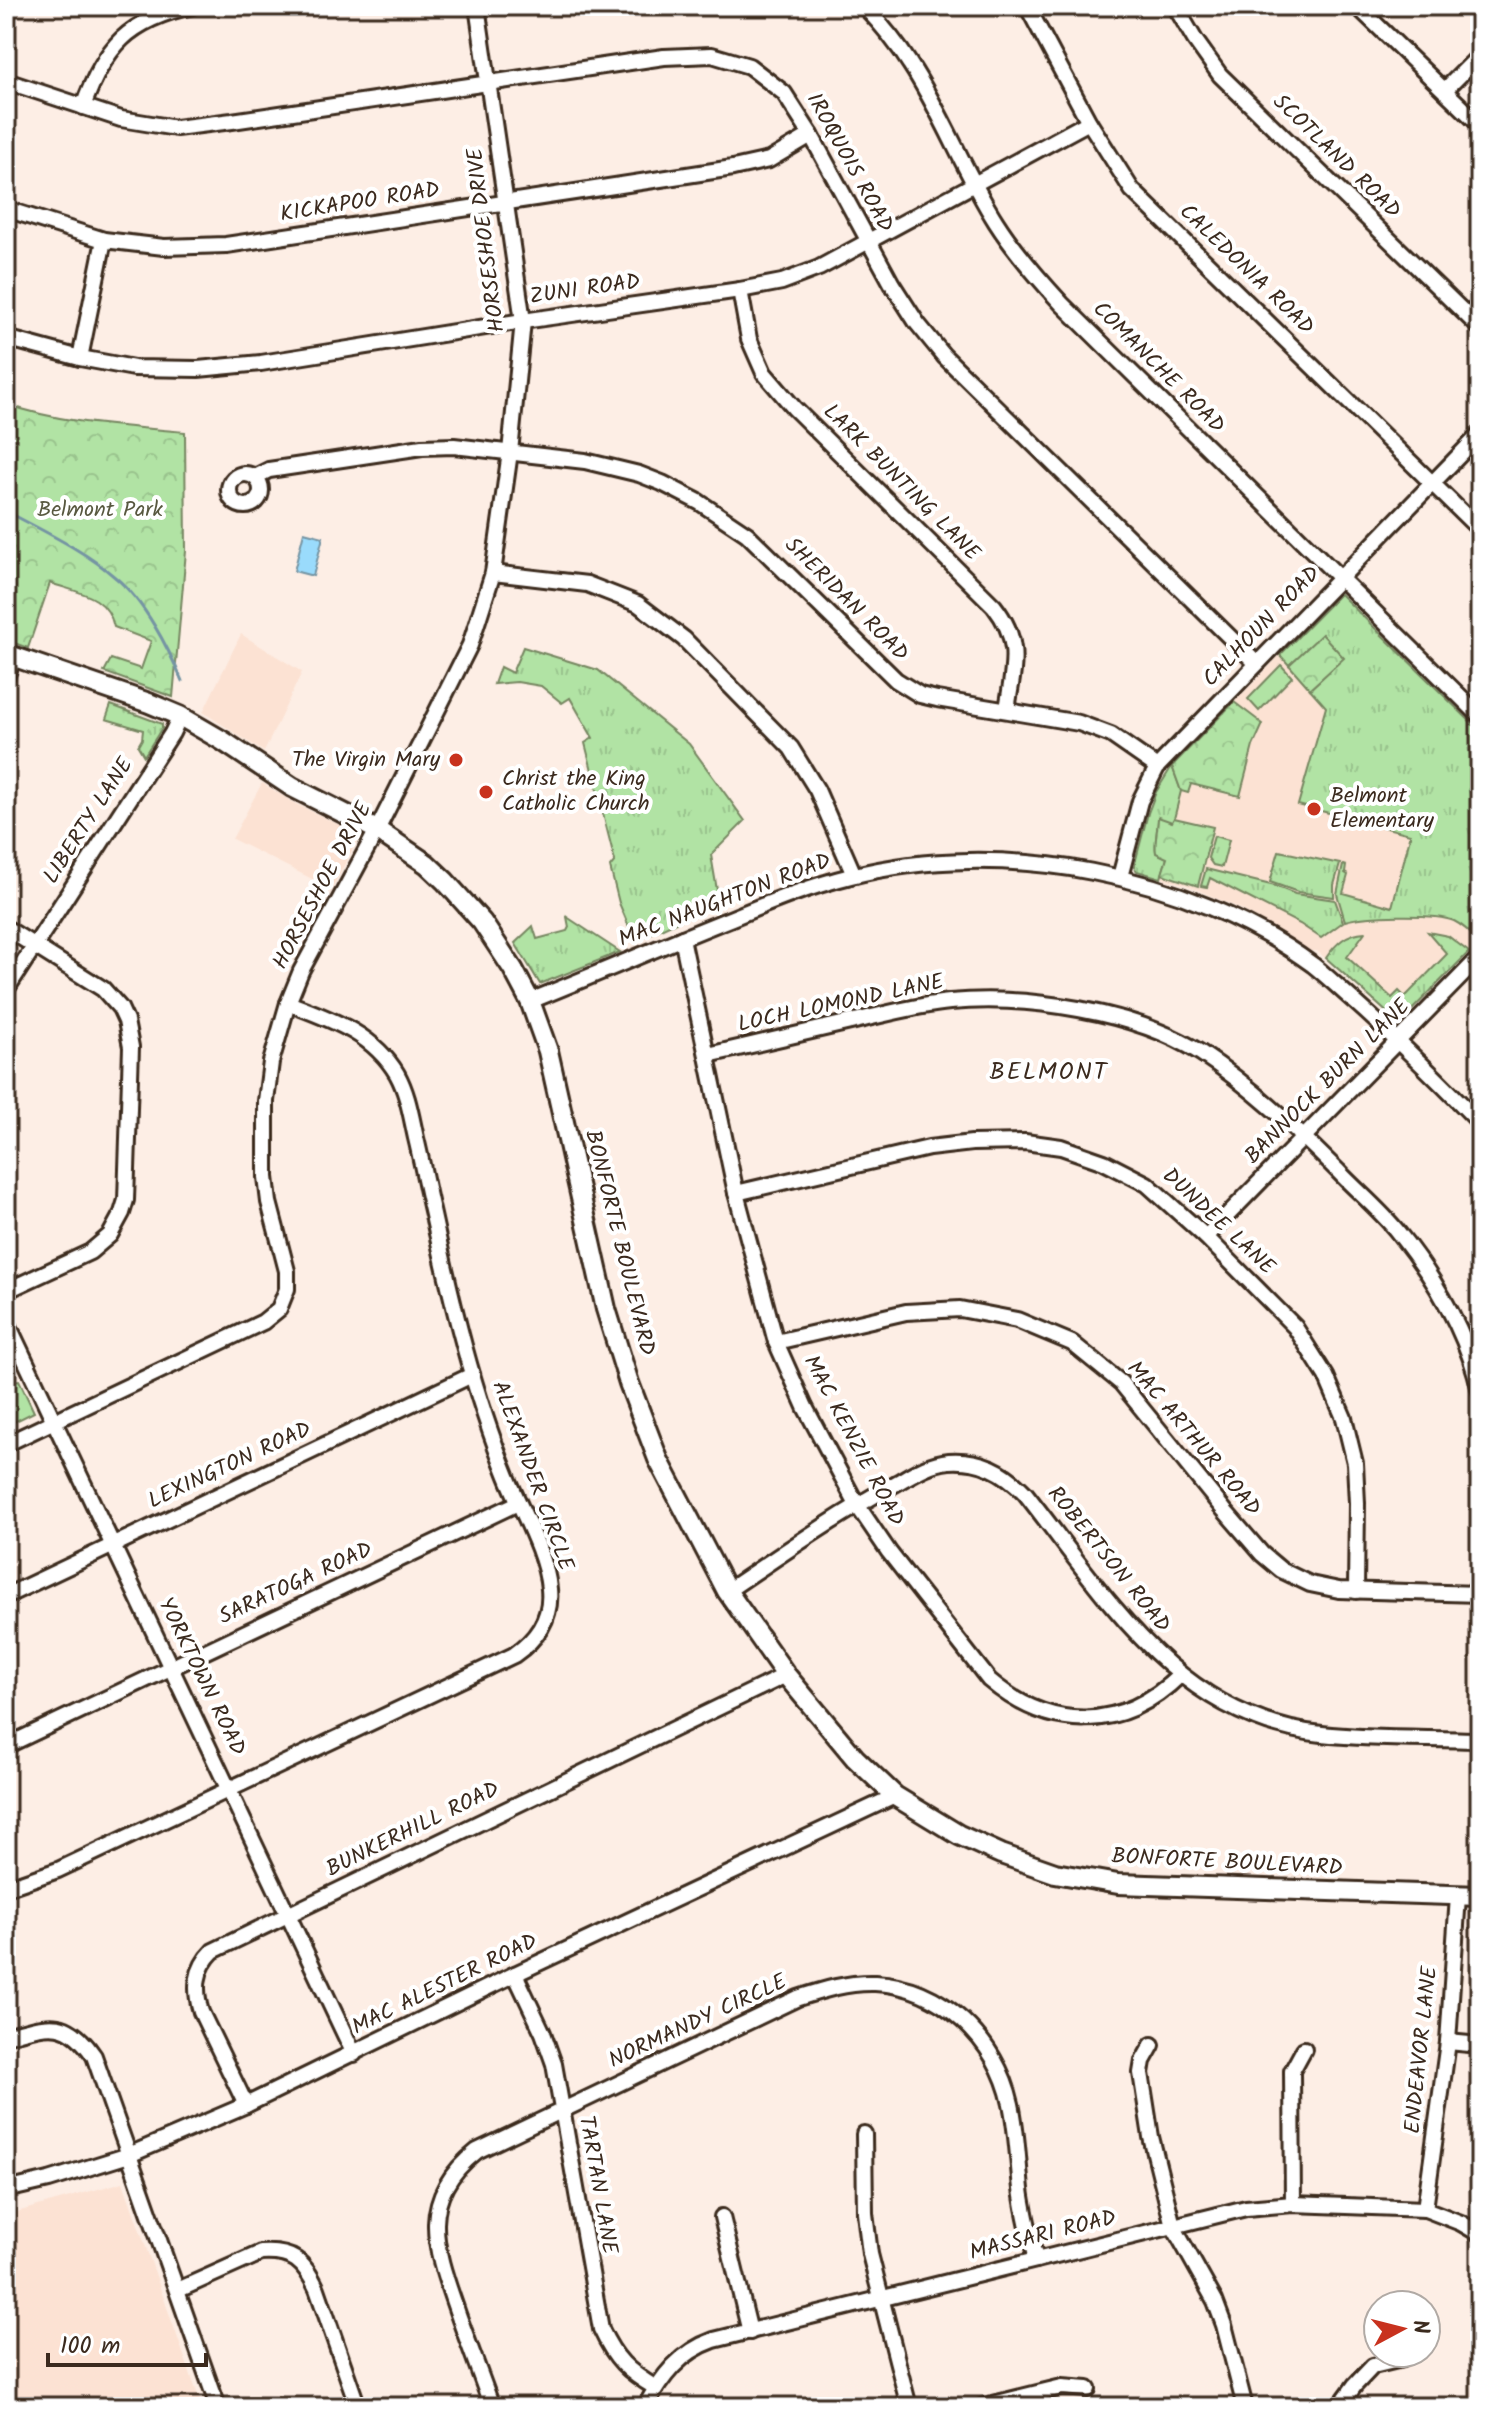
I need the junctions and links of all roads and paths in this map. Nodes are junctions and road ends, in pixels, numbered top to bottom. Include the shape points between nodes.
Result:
1 (193, 6) edge
2 (477, 6) edge
3 (864, 6) edge
4 (1027, 6) edge
5 (1175, 6) edge
6 (1357, 6) edge
7 (1480, 55) edge
8 (6, 81) edge
9 (488, 83) junction
10 (1445, 90) junction
11 (83, 107) junction
12 (1089, 122) junction
13 (1480, 125) edge
14 (811, 135) junction
15 (975, 184) junction
16 (507, 203) junction
17 (6, 209) edge
18 (104, 240) junction
19 (868, 242) junction
20 (740, 290) junction
21 (523, 321) junction
22 (1480, 328) edge
23 (6, 338) edge
24 (80, 358) junction
25 (1480, 434) edge
26 (510, 452) junction
27 (255, 477) dead end
28 (1432, 483) junction
29 (1480, 530) edge
30 (493, 573) junction
31 (1340, 578) junction
32 (10, 656) edge
33 (1256, 663) junction
34 (6, 677) edge
35 (1007, 710) junction
36 (180, 716) junction
37 (1480, 716) edge
38 (1157, 767) junction
39 (377, 830) junction
40 (854, 875) junction
41 (1120, 877) junction
42 (6, 928) edge
43 (682, 938) junction
44 (35, 946) junction
45 (1480, 957) edge
46 (6, 990) edge
47 (530, 1001) junction
48 (288, 1003) junction
49 (1399, 1041) junction
50 (708, 1055) junction
51 (1480, 1123) edge
52 (1303, 1136) junction
53 (736, 1193) junction
54 (1206, 1237) junction
55 (6, 1291) edge
56 (6, 1320) edge
57 (776, 1342) junction
58 (472, 1375) junction
59 (1480, 1391) edge
60 (52, 1421) junction
61 (6, 1444) edge
62 (518, 1503) junction
63 (857, 1505) junction
64 (113, 1546) junction
65 (727, 1591) junction
66 (1356, 1591) junction
67 (1480, 1594) edge
68 (6, 1596) edge
69 (172, 1667) junction
70 (786, 1675) junction
71 (1180, 1675) junction
72 (1480, 1740) edge
73 (6, 1746) edge
74 (230, 1789) junction
75 (895, 1796) junction
76 (6, 1888) edge
77 (1458, 1896) junction
78 (1480, 1896) edge
79 (288, 1915) junction
80 (515, 1974) junction
81 (6, 2036) edge
82 (1448, 2042) junction
83 (1152, 2045) dead end
84 (1480, 2045) edge
85 (1304, 2049) dead end
86 (354, 2054) junction
87 (246, 2105) junction
88 (562, 2111) junction
89 (864, 2134) dead end
90 (129, 2155) junction
91 (6, 2190) edge
92 (1293, 2204) junction
93 (1425, 2209) junction
94 (722, 2217) dead end
95 (1173, 2226) junction
96 (1480, 2234) edge
97 (1036, 2260) junction
98 (178, 2290) junction
99 (881, 2299) junction
100 (750, 2332) junction
101 (1370, 2369) edge
102 (656, 2388) junction
103 (1088, 2389) dead end
104 (218, 2407) edge
105 (358, 2407) edge
106 (492, 2407) edge
107 (645, 2407) edge
108 (909, 2407) edge
109 (981, 2407) edge
110 (1245, 2407) edge
111 (1339, 2407) edge

1 - 11 street via 137,25 120,40 94,76
2 - 9 street, HORSESHOE DRIVE
3 - 15 street, COMANCHE ROAD via 911,65
4 - 12 street, CALEDONIA ROAD
5 - 22 street, SCOTLAND ROAD via 1220,75
6 - 10 street
7 - 10 street
8 - 11 street, IROQUOIS ROAD
9 - 11 street, IROQUOIS ROAD via 176,128
9 - 14 street, IROQUOIS ROAD via 712,55 749,66 784,93
9 - 16 street, HORSESHOE DRIVE
10 - 13 street
12 - 15 street, ZUNI ROAD
12 - 28 street, CALEDONIA ROAD via 1132,190
14 - 16 street, KICKAPOO ROAD via 769,160
14 - 19 street, IROQUOIS ROAD
15 - 19 street, ZUNI ROAD
15 - 31 street, COMANCHE ROAD via 1014,249 1062,304
16 - 18 street, KICKAPOO ROAD via 226,245 164,247
16 - 21 street, HORSESHOE DRIVE
17 - 18 street, KICKAPOO ROAD
18 - 24 street
19 - 20 street, ZUNI ROAD via 782,282
19 - 33 street, IROQUOIS ROAD via 917,323 944,356
20 - 21 street, ZUNI ROAD
20 - 35 street, LARK BUNTING LANE via 749,339 764,373 1005,620 1014,657
21 - 24 street, ZUNI ROAD via 198,369 134,368
21 - 26 street, HORSESHOE DRIVE
23 - 24 street, ZUNI ROAD
25 - 28 street, CALHOUN ROAD
26 - 27 street, SHERIDAN ROAD via 422,447 269,470
26 - 30 street, HORSESHOE DRIVE
26 - 35 street, SHERIDAN ROAD via 610,465 699,502 747,534 908,689
28 - 29 street, CALEDONIA ROAD
28 - 31 street, CALHOUN ROAD
30 - 39 street, HORSESHOE DRIVE via 470,645
30 - 40 street via 587,584 638,604 684,639 791,748 817,790
31 - 33 street, CALHOUN ROAD
31 - 37 street, COMANCHE ROAD
32 - 34 street
32 - 36 main road, BONFORTE BOULEVARD
33 - 38 street, CALHOUN ROAD
35 - 38 street, SHERIDAN ROAD via 1101,730
36 - 39 main road, BONFORTE BOULEVARD via 292,787
36 - 44 street, LIBERTY LANE
38 - 41 street, CALHOUN ROAD via 1140,801
39 - 47 main road, BONFORTE BOULEVARD via 427,864 468,905
39 - 48 street, HORSESHOE DRIVE
40 - 41 street, MAC NAUGHTON ROAD via 978,862 1041,863
40 - 43 street, MAC NAUGHTON ROAD via 801,890
41 - 49 street, MAC NAUGHTON ROAD via 1209,905 1262,932 1313,965
42 - 44 street
43 - 47 street, MAC NAUGHTON ROAD
43 - 50 street, MAC KENZIE ROAD
44 - 46 street, LIBERTY LANE
44 - 55 street via 103,989 126,1021 131,1047 126,1200 117,1225 101,1245
45 - 49 street, BANNOCK BURN LANE
47 - 65 main road, BONFORTE BOULEVARD via 548,1051 606,1309 629,1383 658,1459
48 - 58 street, ALEXANDER CIRCLE via 360,1034 383,1055 407,1096
48 - 60 street, HORSESHOE DRIVE via 266,1101 269,1202 287,1271 279,1309 263,1322
49 - 51 street, MAC NAUGHTON ROAD
49 - 52 street, BANNOCK BURN LANE
50 - 52 street, LOCH LOMOND LANE via 949,1002 1048,1005 1146,1027 1199,1052
50 - 53 street, MAC KENZIE ROAD
52 - 54 street, BANNOCK BURN LANE
52 - 59 street, LOCH LOMOND LANE via 1418,1259 1452,1315
53 - 54 street, DUNDEE LANE via 929,1148 1025,1142 1061,1147 1147,1184
53 - 57 street, MAC KENZIE ROAD
54 - 66 street, DUNDEE LANE via 1295,1327 1326,1376 1344,1418 1355,1463
56 - 60 street, YORKTOWN ROAD
57 - 63 street, MAC KENZIE ROAD
57 - 66 street, MAC ARTHUR ROAD via 906,1312 960,1309 1017,1320 1072,1343 1121,1383 1262,1554 1310,1584
58 - 62 street, ALEXANDER CIRCLE
58 - 64 street, LEXINGTON ROAD
60 - 61 street, HORSESHOE DRIVE
60 - 64 street, YORKTOWN ROAD
62 - 69 street, SARATOGA ROAD
62 - 74 street, ALEXANDER CIRCLE via 550,1593 537,1636 500,1662
63 - 65 street, ROBERTSON ROAD
63 - 71 street, ROBERTSON ROAD via 931,1464 960,1461 994,1467 1025,1493 1116,1609
63 - 71 street, MAC KENZIE ROAD via 989,1680 1024,1705 1051,1715 1101,1717 1152,1699
64 - 68 street, LEXINGTON ROAD
64 - 69 street, YORKTOWN ROAD
65 - 70 main road, BONFORTE BOULEVARD
66 - 67 street, MAC ARTHUR ROAD
69 - 73 street, SARATOGA ROAD
69 - 74 street, YORKTOWN ROAD
70 - 75 main road, BONFORTE BOULEVARD via 855,1758
70 - 79 street, BUNKERHILL ROAD
71 - 72 street, ROBERTSON ROAD via 1225,1705 1283,1727 1321,1734
74 - 76 street, ALEXANDER CIRCLE via 58,1870
74 - 79 street, YORKTOWN ROAD
75 - 77 main road, BONFORTE BOULEVARD via 1001,1854 1087,1879
75 - 80 street, MAC ALESTER ROAD
77 - 78 main road, BONFORTE BOULEVARD
77 - 82 street, ENDEAVOR LANE
79 - 86 street, YORKTOWN ROAD
79 - 87 street, BUNKERHILL ROAD via 221,1946 199,1969 201,2012
80 - 86 street, MAC ALESTER ROAD
80 - 88 street, TARTAN LANE via 550,2049
81 - 90 street via 47,2027 79,2036 94,2056
82 - 84 street
82 - 93 street, ENDEAVOR LANE
83 - 95 street via 1141,2073 1145,2108
85 - 92 street via 1292,2071
86 - 87 street, MAC ALESTER ROAD
87 - 90 street, MAC ALESTER ROAD
88 - 97 street, NORMANDY CIRCLE via 798,1998 840,1985 897,1986 956,2014 997,2063 1012,2105
88 - 102 street, TARTAN LANE via 601,2329 617,2359
88 - 106 street, NORMANDY CIRCLE via 465,2161 446,2187 436,2216 440,2262
89 - 99 street via 867,2230
90 - 91 street, MAC ALESTER ROAD
90 - 98 street
92 - 93 street, MASSARI ROAD
92 - 95 street, MASSARI ROAD via 1246,2208
93 - 96 street, MASSARI ROAD
94 - 100 street
95 - 97 street, MASSARI ROAD
95 - 110 street via 1215,2301
97 - 99 street, MASSARI ROAD
98 - 104 street
98 - 105 street via 261,2253 299,2261 317,2289
99 - 100 street, MASSARI ROAD
99 - 108 street
100 - 102 street, MASSARI ROAD via 689,2351
101 - 111 street
102 - 107 street, MASSARI ROAD
103 - 109 street via 1062,2387

